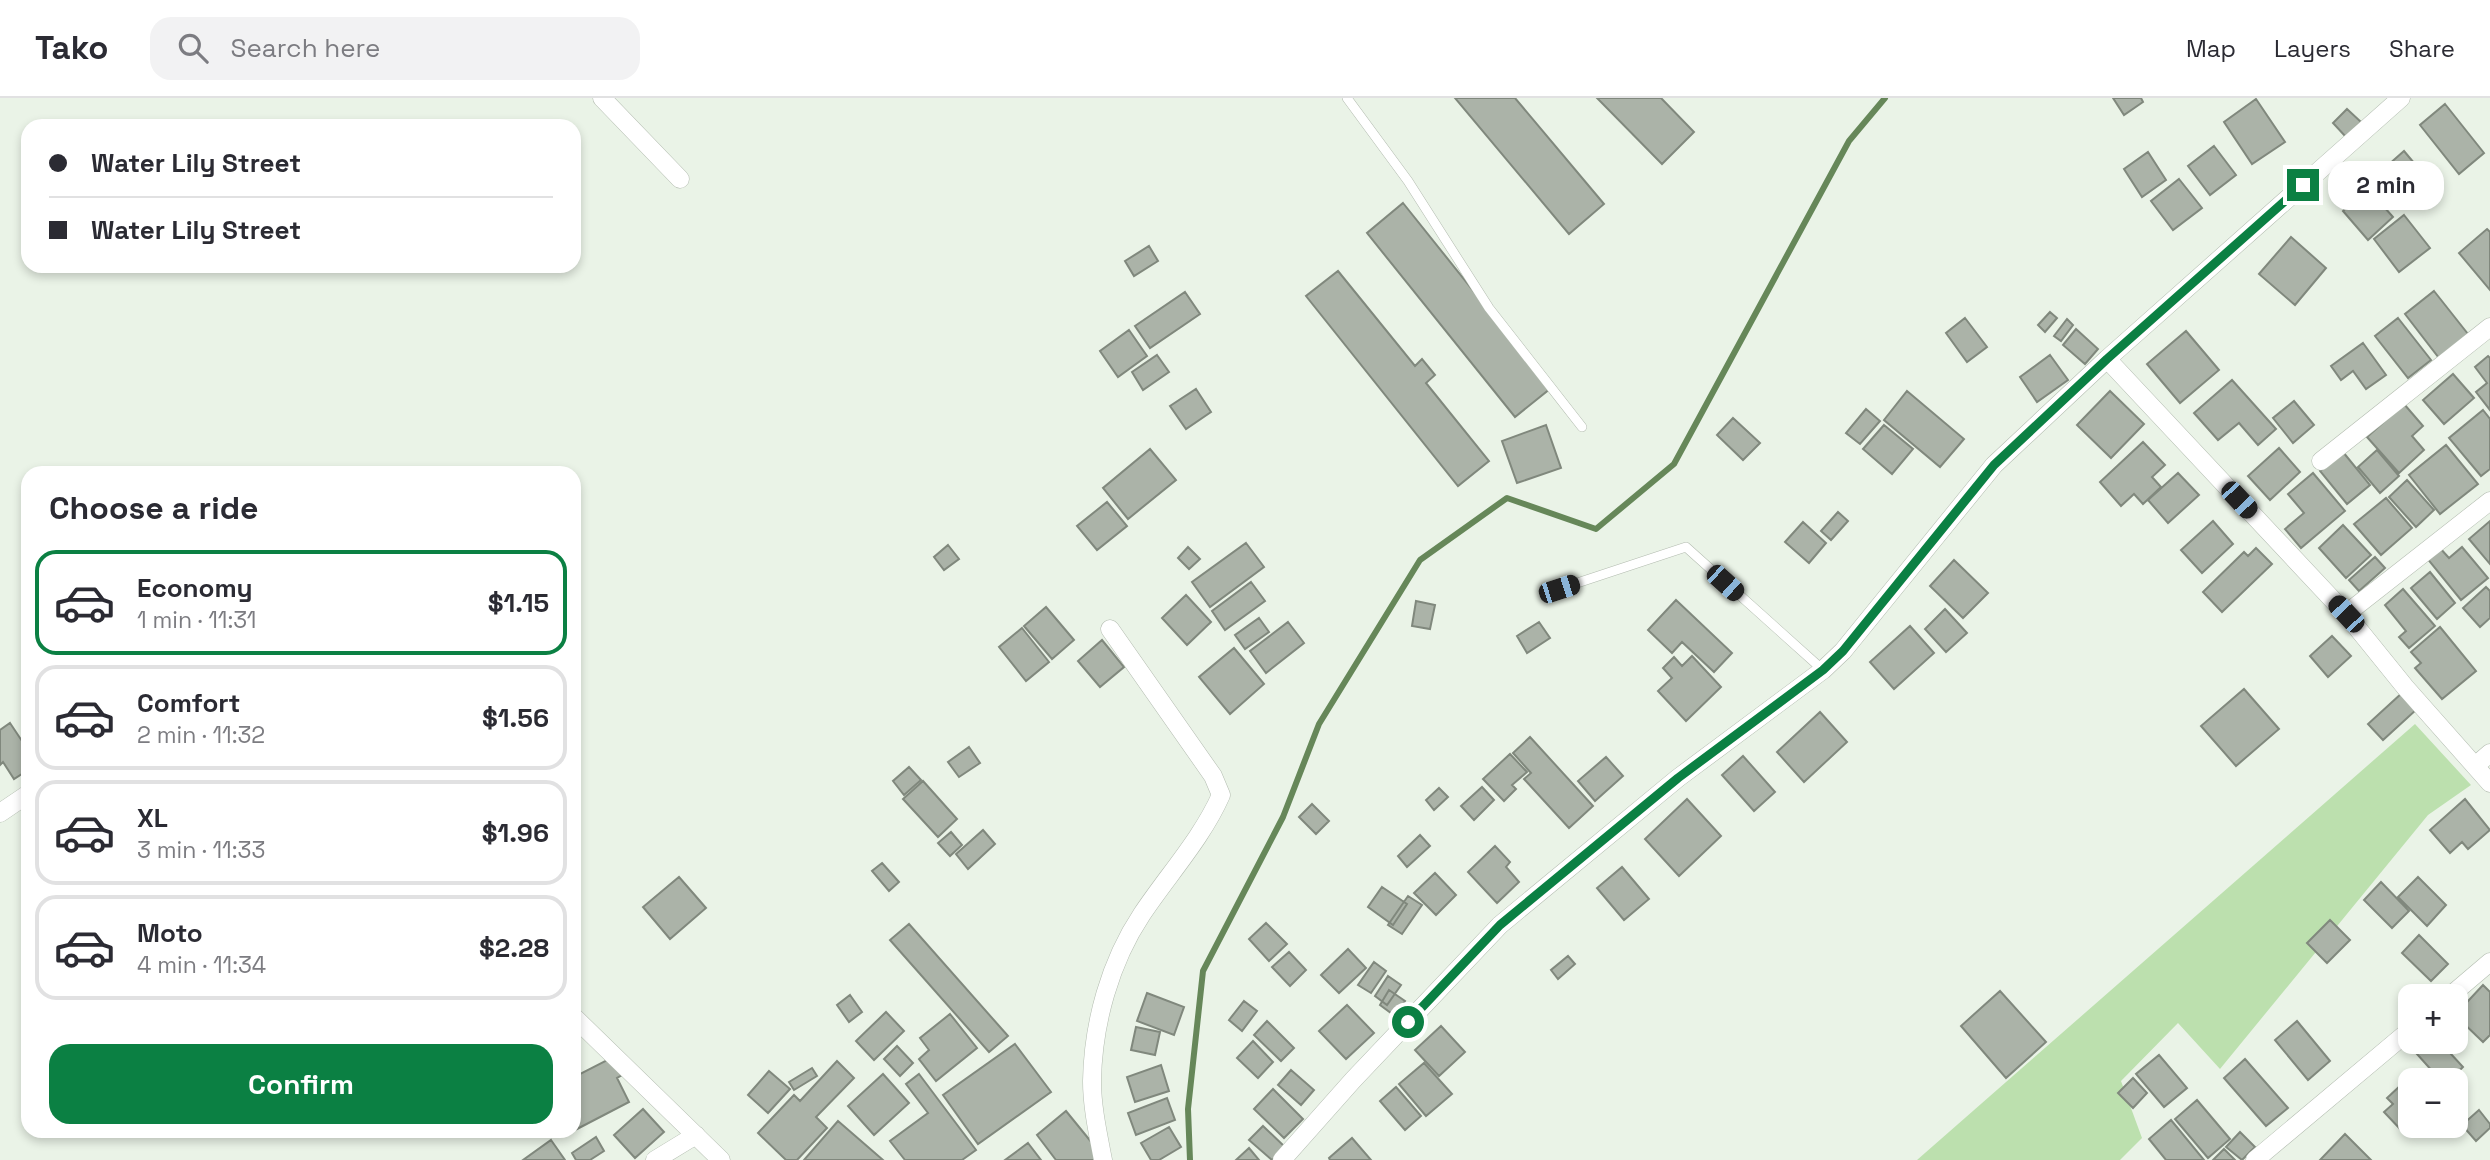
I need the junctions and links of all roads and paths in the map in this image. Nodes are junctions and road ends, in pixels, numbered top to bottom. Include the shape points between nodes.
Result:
1 (602, 98) edge
2 (1347, 98) edge
3 (2401, 98) edge
4 (680, 179) dead end
5 (2490, 327) edge
6 (2107, 359) junction
7 (1582, 427) dead end
8 (2321, 461) dead end
9 (2490, 501) edge
10 (1559, 589) dead end
11 (2346, 614) junction
12 (1110, 629) dead end
13 (1823, 670) junction
14 (2490, 752) edge
15 (2475, 766) junction
16 (2490, 783) edge
17 (21, 799) edge
18 (0, 813) edge
19 (2490, 962) edge
20 (2464, 984) edge
21 (581, 1024) edge
22 (2398, 1040) edge
23 (696, 1135) junction
24 (655, 1160) edge
25 (721, 1160) edge
26 (1103, 1160) edge
27 (1282, 1160) edge
28 (2255, 1160) edge

1 - 4 street
2 - 7 lane via 1408,181 1489,308
3 - 6 street
5 - 8 street
6 - 11 street
6 - 13 street via 1994,465
9 - 11 street
10 - 13 lane via 1686,547
11 - 15 street via 2404,688
12 - 26 street via 1213,776 1220,794 1212,815 1140,916 1114,965 1099,1022 1092,1081
13 - 27 street via 1678,778 1500,925
14 - 15 street
15 - 16 street
17 - 18 street
19 - 20 street
21 - 23 street
22 - 28 street
23 - 24 street
23 - 25 street

